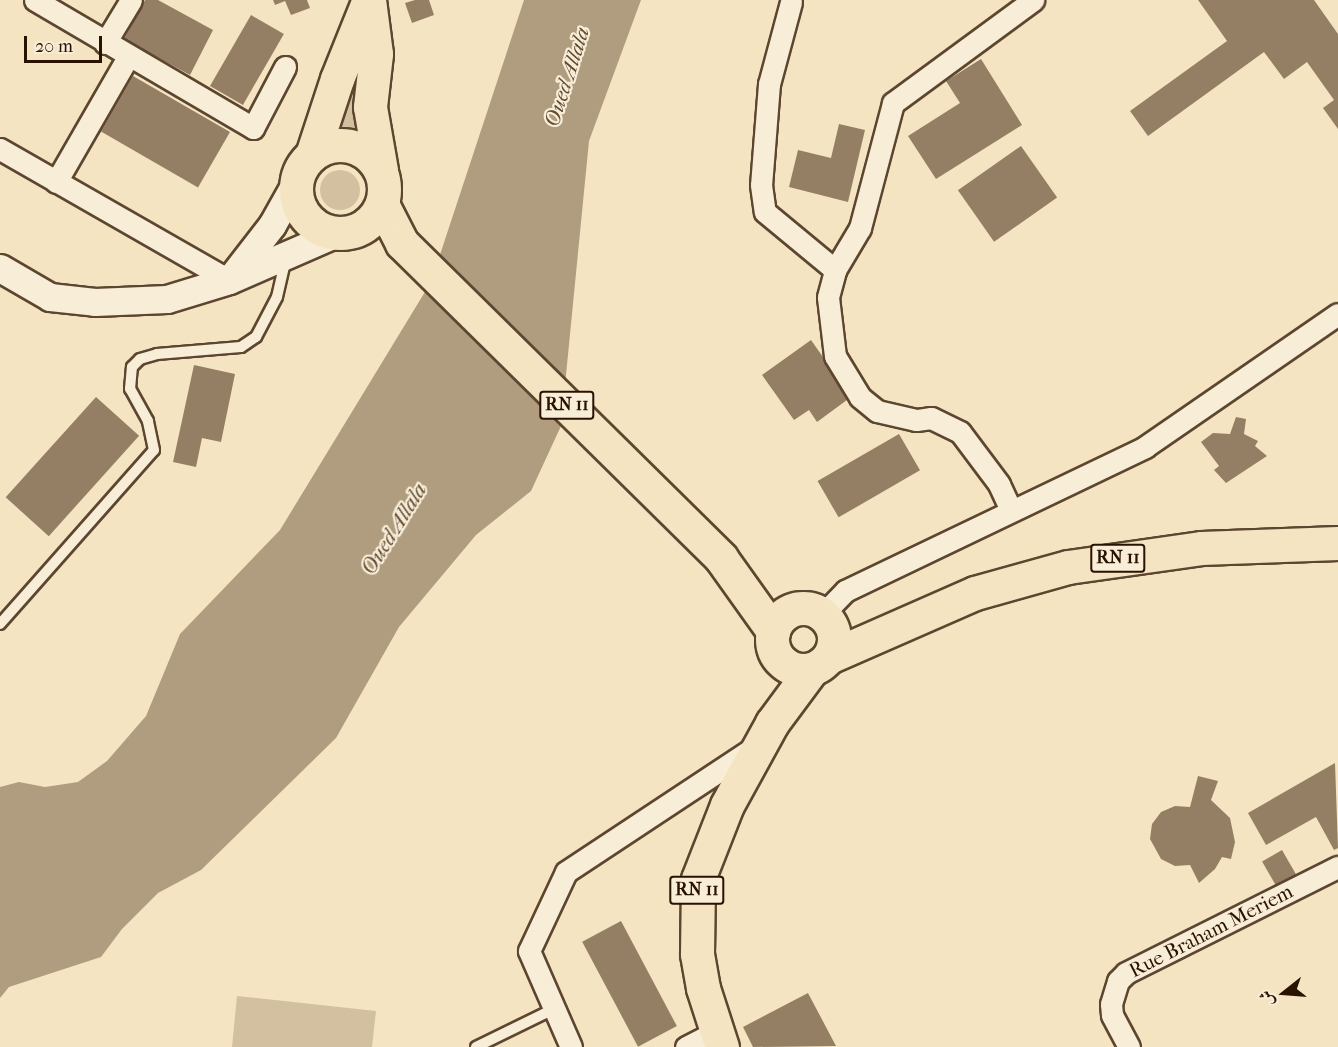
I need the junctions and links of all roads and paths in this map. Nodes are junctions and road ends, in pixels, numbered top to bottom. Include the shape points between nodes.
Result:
1 (35, 0) edge
2 (131, 0) edge
3 (369, 0) edge
4 (1033, 0) edge
5 (791, 2) dead end
6 (105, 43) junction
7 (128, 57) junction
8 (285, 67) dead end
9 (0, 149) edge
10 (312, 155) junction
11 (381, 170) junction
12 (56, 182) junction
13 (295, 184) junction
14 (382, 204) junction
15 (343, 233) junction
16 (288, 253) junction
17 (412, 254) junction
18 (0, 268) edge
19 (835, 270) junction
20 (229, 280) junction
21 (1338, 314) edge
22 (1010, 508) junction
23 (1338, 543) edge
24 (722, 558) junction
25 (819, 614) junction
26 (909, 622) junction
27 (0, 624) edge
28 (773, 640) junction
29 (820, 663) junction
30 (760, 743) junction
31 (1338, 867) edge
32 (554, 1009) junction
33 (719, 1039) edge
34 (476, 1047) edge
35 (571, 1047) edge
36 (686, 1047) edge
37 (1129, 1047) edge

1 - 6 street
2 - 6 street
3 - 10 main road via 336,80
3 - 11 main road via 376,54 370,107
4 - 19 street via 893,103 860,228
5 - 19 street via 769,84 761,185 765,212
6 - 7 street
7 - 8 street via 253,128
7 - 12 street
9 - 12 street
10 - 11 main road via 332,145 355,147
10 - 13 main road
11 - 14 main road
12 - 20 street
13 - 15 main road via 307,218
13 - 20 street via 272,225
14 - 15 main road via 369,223
14 - 17 main road, RN 11 via 393,231
15 - 16 street
15 - 17 main road via 385,239
16 - 20 street
16 - 27 lane via 277,297 255,337 242,346 157,354 140,359 132,367 130,389 148,422 154,450
17 - 24 main road, RN 11
18 - 20 street via 50,297 95,302 167,299
19 - 22 street via 828,297 835,356 860,397 877,411 916,420 931,418 960,432 999,484
21 - 22 street via 1144,447 1082,480
22 - 25 street via 845,591
23 - 26 main road, RN 11 via 1201,548 1068,567 975,593
24 - 25 main road, RN 11
24 - 28 main road
25 - 26 main road via 867,627
25 - 28 main road via 791,610 779,618
25 - 29 main road via 835,635
26 - 29 main road
28 - 29 main road via 793,668
28 - 30 main road, RN 11
29 - 30 main road, RN 11
30 - 32 street via 566,872 529,951
30 - 33 main road, RN 11 via 708,844 698,879 697,954
31 - 37 street, Rue Braham Meriem via 1126,973 1118,981 1111,1004
32 - 34 lane
32 - 35 street
33 - 36 street

